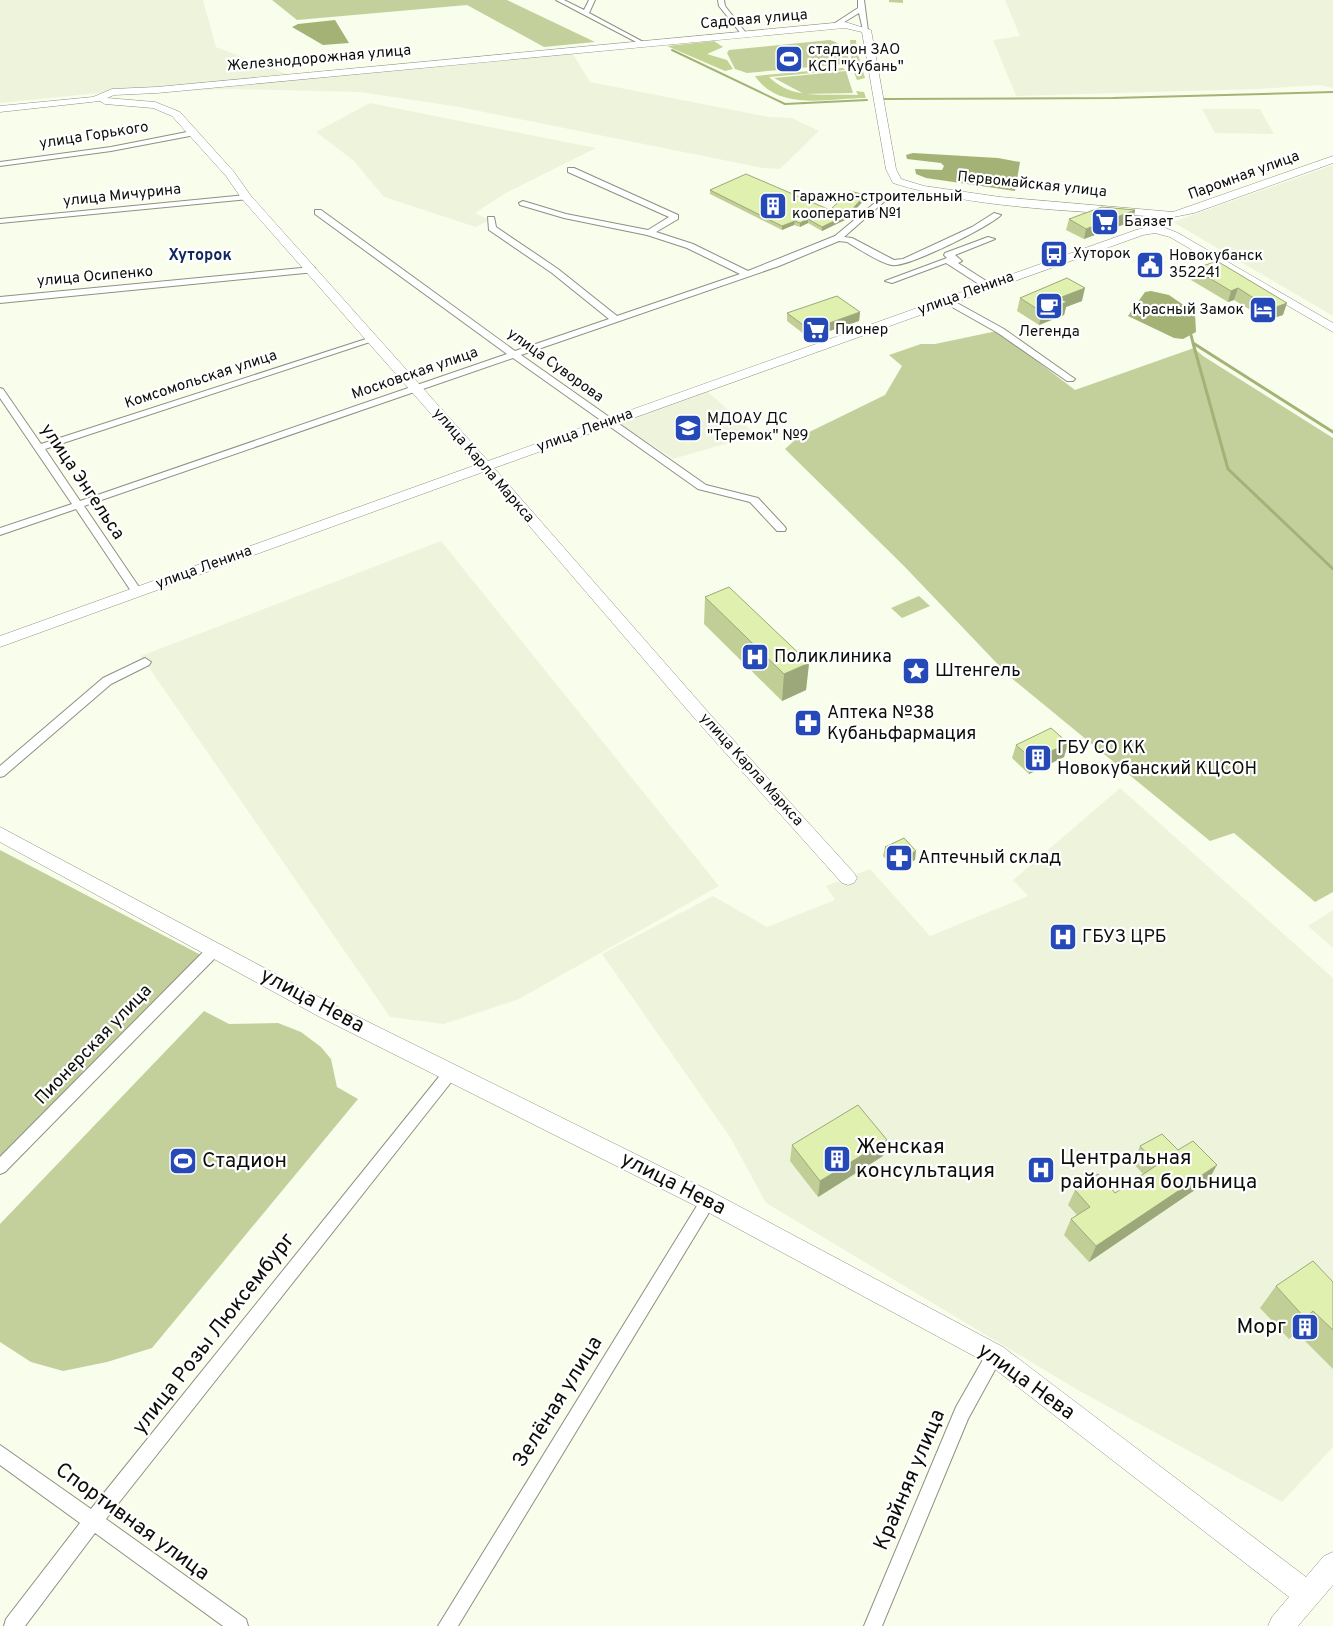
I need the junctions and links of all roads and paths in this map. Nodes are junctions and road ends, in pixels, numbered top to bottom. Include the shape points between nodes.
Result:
1 (559, 0) edge
2 (592, 0) edge
3 (721, 0) edge
4 (861, 0) edge
5 (861, 9) junction
6 (586, 13) junction
7 (834, 26) junction
8 (866, 30) junction
9 (744, 34) junction
10 (644, 44) junction
11 (95, 100) junction
12 (0, 109) edge
13 (192, 134) junction
14 (1333, 159) edge
15 (0, 164) edge
16 (571, 170) dead end
17 (246, 197) junction
18 (883, 198) dead end
19 (523, 203) dead end
20 (318, 212) dead end
21 (998, 215) dead end
22 (1164, 216) junction
23 (491, 219) dead end
24 (0, 221) edge
25 (1156, 230) junction
26 (649, 233) junction
27 (838, 238) junction
28 (991, 239) dead end
29 (312, 270) junction
30 (747, 274) junction
31 (889, 281) dead end
32 (991, 285) junction
33 (0, 300) edge
34 (948, 301) junction
35 (615, 319) junction
36 (1333, 328) edge
37 (372, 340) junction
38 (515, 354) junction
39 (1070, 379) dead end
40 (417, 388) junction
41 (0, 391) edge
42 (608, 422) junction
43 (39, 448) junction
44 (485, 467) junction
45 (77, 505) junction
46 (781, 529) dead end
47 (0, 532) edge
48 (136, 592) junction
49 (0, 642) edge
50 (145, 662) dead end
51 (0, 773) edge
52 (0, 834) edge
53 (848, 878) dead end
54 (214, 950) junction
55 (451, 1072) junction
56 (0, 1167) edge
57 (708, 1201) junction
58 (995, 1355) junction
59 (0, 1454) edge
60 (93, 1521) junction
61 (1333, 1566) edge
62 (1308, 1596) junction
63 (13, 1626) edge
64 (239, 1626) edge
65 (447, 1626) edge
66 (873, 1626) edge
67 (1281, 1626) edge

1 - 6 street
2 - 6 street
3 - 9 street via 722,6
4 - 5 street
5 - 7 street
5 - 8 street
6 - 10 street
7 - 8 main road, Садовая улица
7 - 9 main road, Садовая улица
8 - 22 main road, Первомайская улица via 888,158 897,182 981,197
9 - 10 main road, Садовая улица
10 - 11 main road, Железнодорожная улица via 112,92
11 - 12 main road, Железнодорожная улица
11 - 13 main road, улица Карла Маркса via 163,107 176,114
13 - 15 street, улица Горького
13 - 17 main road, улица Карла Маркса via 230,174
14 - 22 main road, Паромная улица via 1190,211
16 - 26 street via 675,217
17 - 24 street, улица Мичурина
17 - 29 main road, улица Карла Маркса
18 - 27 street, Московская улица
19 - 26 street via 564,216
20 - 38 street, улица Суворова
21 - 27 street via 975,229 893,263 849,240
22 - 25 main road
23 - 35 street via 492,228 572,282
25 - 32 main road, улица Ленина via 1140,232
25 - 36 main road via 1176,236
26 - 30 street via 698,250
27 - 30 street, Московская улица
28 - 32 street via 948,255
29 - 33 street, улица Осипенко
29 - 37 main road, улица Карла Маркса
30 - 35 street, Московская улица
31 - 32 street via 947,260
32 - 34 main road, улица Ленина
34 - 39 street via 1001,331
34 - 42 main road, улица Ленина
35 - 38 street, Московская улица
37 - 40 main road, улица Карла Маркса
37 - 43 street, Комсомольская улица
38 - 40 street, Московская улица
38 - 42 street, улица Суворова
40 - 44 main road, улица Карла Маркса
40 - 45 street, Московская улица
41 - 43 street, улица Энгельса
42 - 44 main road, улица Ленина
42 - 46 street, улица Суворова via 702,487 754,500
43 - 45 street, улица Энгельса
44 - 48 main road, улица Ленина
44 - 53 main road, улица Карла Маркса
45 - 47 street, Московская улица
45 - 48 street, улица Энгельса
48 - 49 main road, улица Ленина
50 - 51 street via 107,681
52 - 54 main road, улица Нева
54 - 55 main road, улица Нева via 325,1010
54 - 56 street, Пионерская улица
55 - 57 main road, улица Нева
55 - 60 street, улица Розы Люксембург
57 - 58 main road, улица Нева
57 - 65 street, Зелёная улица
58 - 62 main road, улица Нева
58 - 66 street, Крайняя улица via 962,1413
59 - 60 street, Спортивная улица
60 - 63 street, улица Розы Люксембург
60 - 64 street, Спортивная улица
61 - 62 main road
62 - 67 main road

